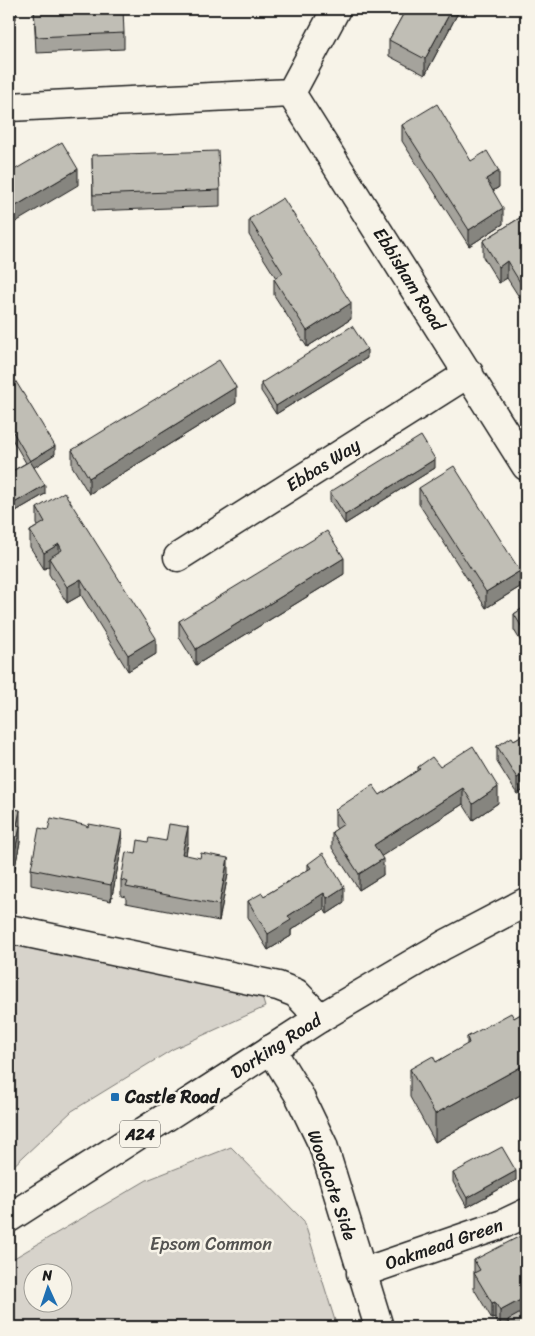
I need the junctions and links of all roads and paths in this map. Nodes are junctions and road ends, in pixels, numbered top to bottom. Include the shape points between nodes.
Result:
1 (336, 9) edge
2 (291, 93) junction
3 (9, 107) edge
4 (468, 374) junction
5 (526, 466) edge
6 (178, 557) dead end
7 (526, 902) edge
8 (9, 929) edge
9 (320, 1018) junction
10 (271, 1049) junction
11 (526, 1213) edge
12 (9, 1218) edge
13 (361, 1273) junction
14 (379, 1327) edge

1 - 2 main road
2 - 3 main road
2 - 4 main road, Ebbisham Road
4 - 5 main road, Ebbisham Road
4 - 6 main road, Ebbas Way
7 - 9 main road, Dorking Road / A24
8 - 9 main road via 278,986 296,993
9 - 10 main road, Dorking Road / A24
10 - 12 main road, Dorking Road / A24
10 - 13 main road, Woodcote Side via 323,1145
11 - 13 main road, Oakmead Green
13 - 14 main road, Woodcote Side

